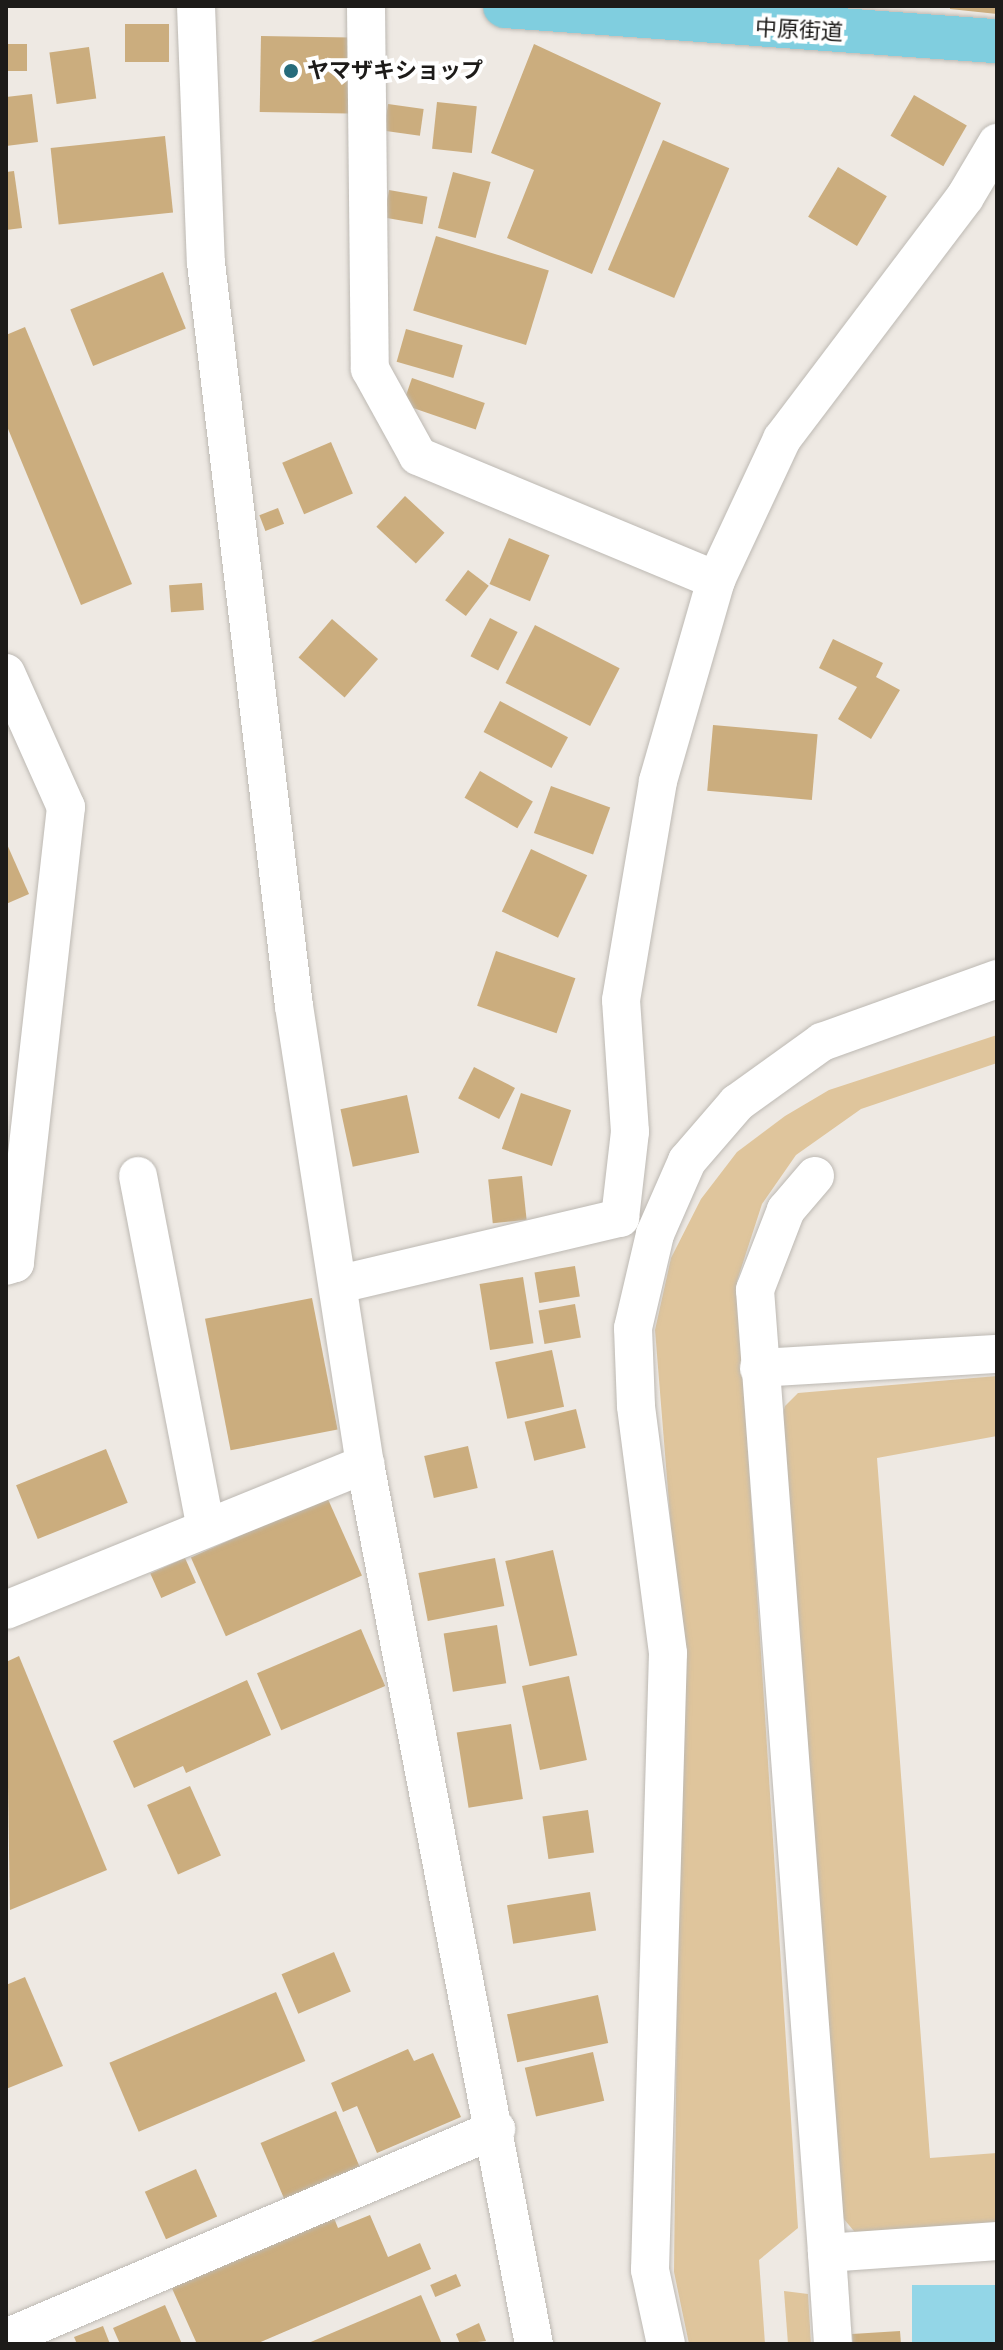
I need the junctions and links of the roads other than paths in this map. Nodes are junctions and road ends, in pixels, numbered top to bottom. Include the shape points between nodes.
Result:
1 (196, 6) edge
2 (366, 6) edge
3 (505, 6) edge
4 (997, 41) edge
5 (997, 143) edge
6 (716, 580) junction
7 (6, 673) edge
8 (997, 979) edge
9 (630, 1132) junction
10 (687, 1161) junction
11 (138, 1176) dead end
12 (815, 1176) dead end
13 (6, 1266) edge
14 (340, 1284) junction
15 (997, 1354) edge
16 (759, 1368) junction
17 (365, 1464) junction
18 (205, 1525) junction
19 (6, 1610) edge
20 (496, 2129) junction
21 (997, 2241) edge
22 (827, 2253) junction
23 (6, 2338) edge
24 (534, 2344) edge
25 (666, 2344) edge
26 (833, 2344) edge

1 - 14 street via 206,263 231,499 294,1006
2 - 6 street via 370,369 418,456
3 - 4 main road, 中原街道
5 - 6 street via 965,197 782,439
6 - 9 street via 658,781 621,1000
7 - 13 street via 66,807 15,1263
8 - 10 street via 822,1042 737,1103
9 - 10 street
9 - 14 street via 620,1218
10 - 25 street via 655,1234 633,1328 636,1406 668,1653 650,2270
11 - 18 street
12 - 16 street via 786,1210 760,1269
14 - 17 street
15 - 16 street
16 - 22 street
17 - 18 street
17 - 20 street
18 - 19 street
20 - 23 street
20 - 24 street
21 - 22 street
22 - 26 street

